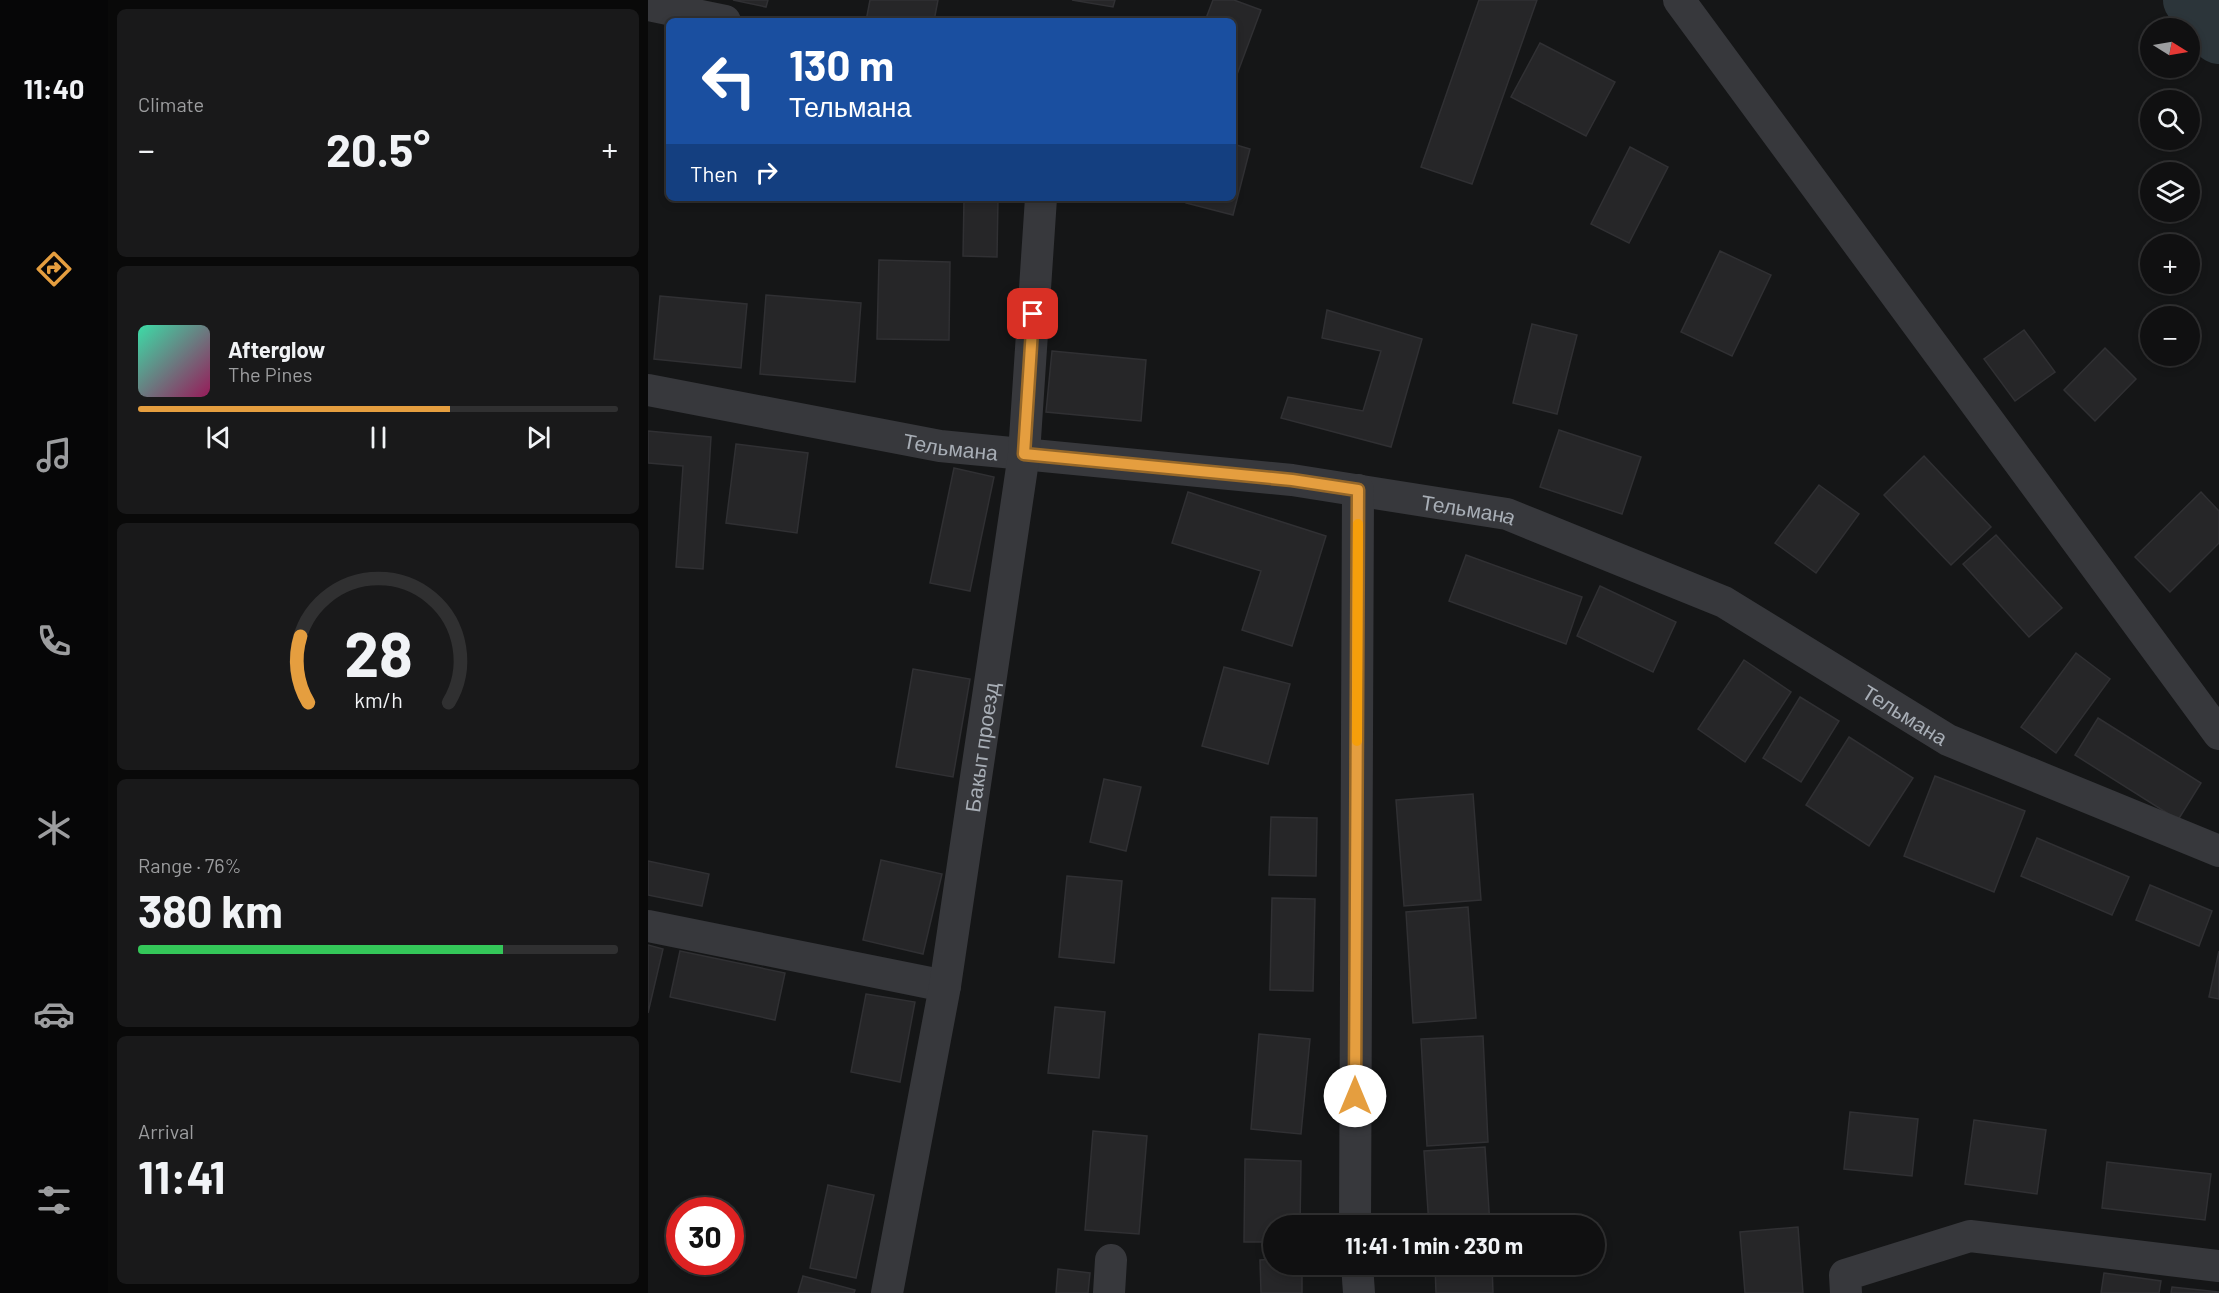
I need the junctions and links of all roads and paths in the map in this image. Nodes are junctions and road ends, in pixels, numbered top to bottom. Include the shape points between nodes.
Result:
1 (1679, 0) edge
2 (648, 5) edge
3 (711, 18) edge
4 (1041, 201) edge
5 (648, 390) edge
6 (1024, 454) junction
7 (1358, 490) junction
8 (2219, 734) edge
9 (2219, 851) edge
10 (648, 926) edge
11 (945, 986) junction
12 (1355, 1215) edge
13 (1111, 1260) dead end
14 (2219, 1266) edge
15 (1358, 1275) edge
16 (1845, 1284) edge
17 (887, 1293) edge
18 (1109, 1293) edge
19 (1359, 1293) edge

1 - 8 street
2 - 3 street
4 - 6 street, Бакыт проезд
5 - 6 street, Тельмана via 940,446
6 - 7 street, Тельмана
6 - 11 street, Бакыт проезд
7 - 9 street, Тельмана via 1507,514 1724,602 1948,740
7 - 12 street
10 - 11 street
11 - 17 street, Бакыт проезд
13 - 18 street
14 - 16 street via 1970,1236
15 - 19 street

